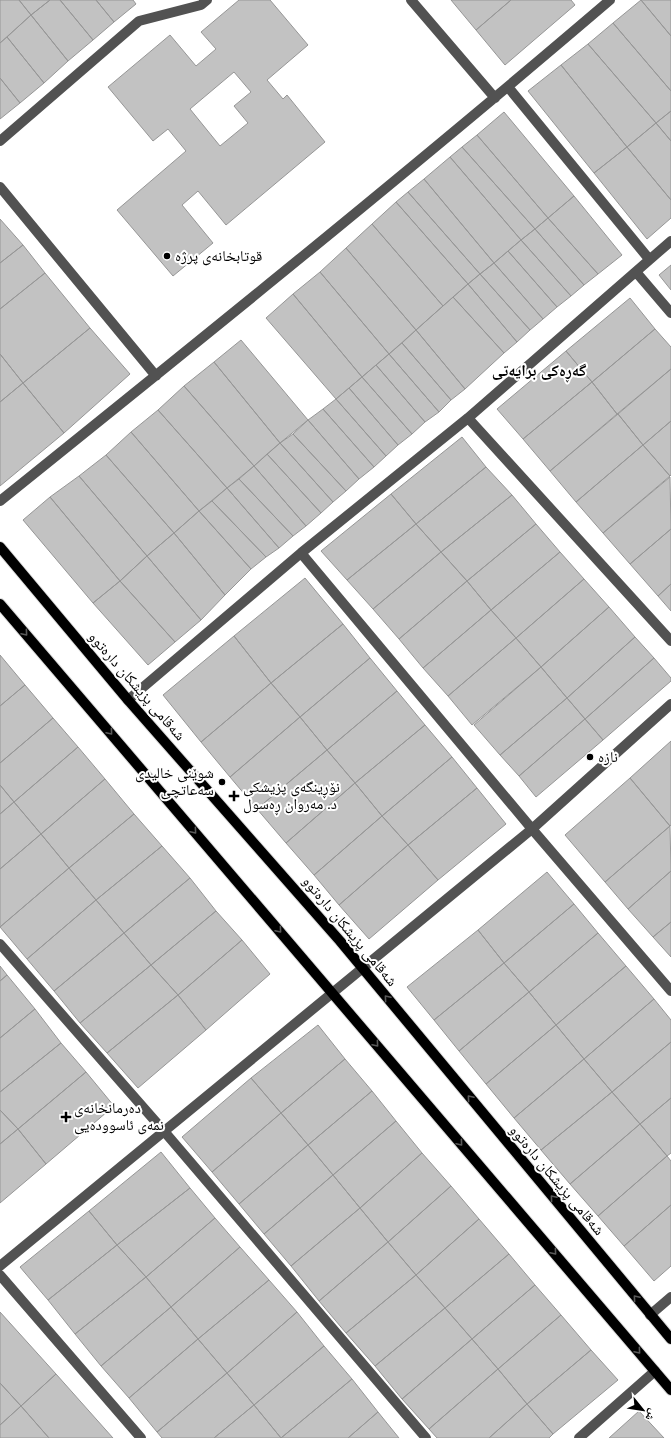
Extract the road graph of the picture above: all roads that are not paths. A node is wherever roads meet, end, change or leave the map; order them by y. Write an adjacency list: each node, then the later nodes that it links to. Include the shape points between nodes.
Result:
1 (207, 0): 6 (street, via 201,5 139,22)
2 (411, 0): 5 (street)
3 (610, 0): 4 (street)
4 (508, 87): 5 (street); 9 (street)
5 (495, 98): 12 (street)
6 (0, 141)
7 (0, 187): 12 (street)
8 (671, 240): 9 (street)
9 (649, 259): 10 (street)
10 (636, 272): 11 (street); 13 (street)
11 (671, 313)
12 (156, 376): 14 (street)
13 (468, 418): 16 (street); 18 (street)
14 (0, 501)
15 (0, 547): 19 (main road, شەقامی پزیشکان دارەتوو)
16 (300, 553): 19 (street); 21 (street)
17 (0, 604): 25 (main road, one-way to 25)
18 (671, 641)
19 (128, 700): 23 (main road, شەقامی پزیشکان دارەتوو)
20 (671, 704): 21 (street)
21 (532, 829): 23 (street); 24 (street)
22 (0, 944): 26 (street)
23 (363, 968): 25 (street); 30 (main road, شەقامی پزیشکان دارەتوو, one-way to 23)
24 (671, 991)
25 (332, 993): 26 (street); 32 (main road, one-way to 32)
26 (164, 1130): 27 (street); 35 (street)
27 (0, 1266)
28 (0, 1275): 34 (street)
29 (671, 1297): 30 (street)
30 (650, 1315): 31 (main road, شەقامی پزیشکان دارەتوو)
31 (671, 1338)
32 (654, 1371): 33 (main road); 36 (street)
33 (671, 1390)
34 (141, 1438)
35 (426, 1438)
36 (579, 1438)

